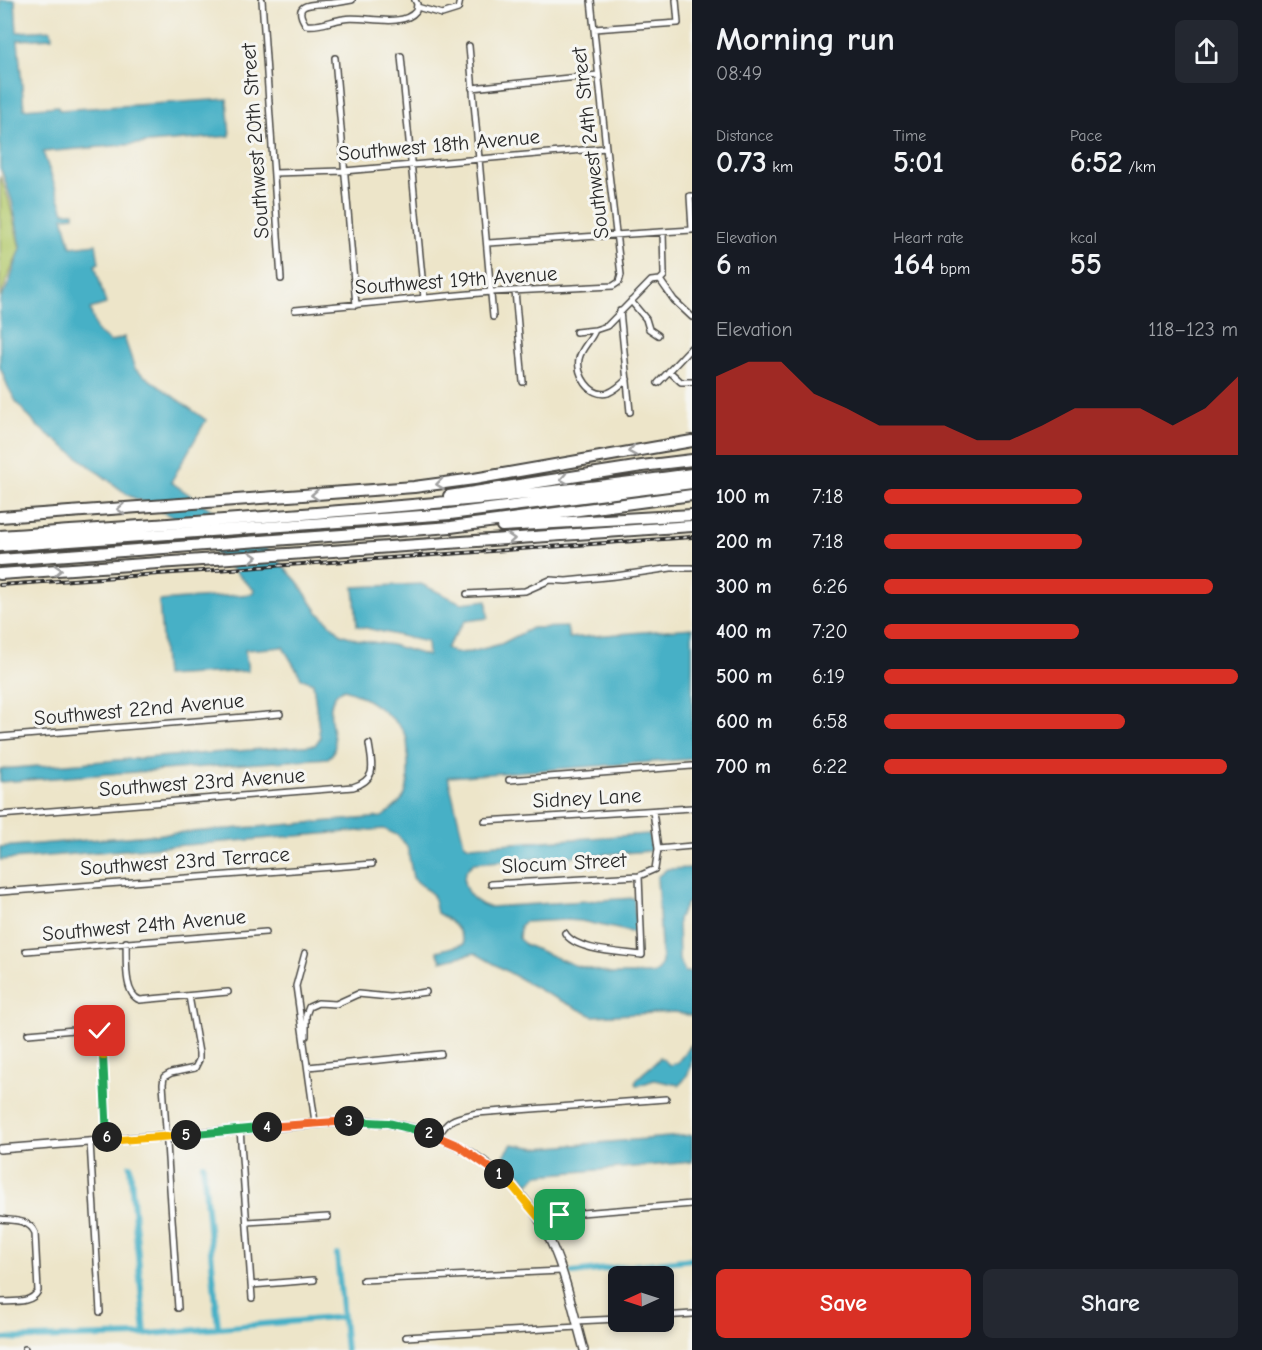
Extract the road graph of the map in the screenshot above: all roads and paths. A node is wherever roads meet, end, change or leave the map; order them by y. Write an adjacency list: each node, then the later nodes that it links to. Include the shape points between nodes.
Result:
1 (262, 0): 18 (street, Southwest 20th Street)
2 (352, 0): 7 (street, via 309,3 304,5 301,18 306,25 314,26 345,19 406,18)
3 (415, 0): 7 (street)
4 (459, 0): 7 (street, via 458,9 442,14)
5 (591, 0): 8 (street, Southwest 24th Street)
6 (676, 0): 8 (street, via 678,23)
7 (417, 7)
8 (594, 29): 12 (street, Southwest 24th Street)
9 (469, 46): 13 (street)
10 (401, 56): 16 (street)
11 (335, 58): 17 (street)
12 (598, 75): 13 (street); 14 (street, Southwest 24th Street)
13 (472, 88): 15 (street)
14 (606, 148): 15 (street, Southwest 18th Avenue); 22 (street, Southwest 24th Street)
15 (479, 158): 16 (street, Southwest 18th Avenue); 23 (street)
16 (411, 164): 17 (street, Southwest 18th Avenue); 29 (street)
17 (344, 171): 18 (street, Southwest 18th Avenue); 31 (street)
18 (274, 173): 24 (street, Southwest 20th Street)
19 (691, 196): 20 (street)
20 (692, 230): 21 (street)
21 (663, 232): 22 (street); 25 (street, via 664,276)
22 (618, 236): 23 (street); 26 (street, Southwest 24th Street)
23 (488, 243): 28 (street)
24 (281, 279)
25 (660, 280): 30 (street, via 651,281); 35 (street)
26 (619, 282): 27 (street, Southwest 19th Avenue, via 613,286)
27 (515, 291): 28 (street, Southwest 19th Avenue); 42 (street)
28 (492, 292): 29 (street, Southwest 19th Avenue); 34 (street)
29 (424, 298): 31 (street, Southwest 19th Avenue)
30 (631, 301): 33 (street); 38 (street, via 649,329)
31 (356, 304): 32 (street, Southwest 19th Avenue)
32 (295, 310)
33 (620, 311): 36 (street, via 607,326); 41 (street)
34 (493, 317)
35 (692, 317)
36 (595, 330): 37 (street); 41 (street, via 580,352 578,368 582,381 598,393 607,393)
37 (576, 332)
38 (658, 335)
39 (692, 346): 40 (street)
40 (669, 371): 43 (street); 44 (street, via 681,382)
41 (627, 379): 45 (street)
42 (523, 382)
43 (658, 382)
44 (692, 382)
45 (630, 412)
46 (692, 441): 57 (highway, one-way to 57, via 464,481 374,491)
47 (692, 454): 49 (highway)
48 (692, 460): 49 (highway)
49 (642, 466): 55 (highway, one-way to 55)
50 (692, 474): 55 (highway)
51 (692, 483): 55 (highway)
52 (692, 491): 55 (highway)
53 (692, 495): 59 (highway)
54 (692, 510): 58 (highway)
55 (450, 512): 59 (highway); 61 (highway, via 434,498 402,507); 62 (highway); 63 (highway); 64 (highway)
56 (692, 515): 58 (highway)
57 (0, 517)
58 (620, 520): 59 (highway)
59 (466, 525)
60 (692, 526): 66 (highway, one-way to 60)
61 (0, 536)
62 (0, 546)
63 (0, 553)
64 (0, 560)
65 (692, 568): 67 (street, via 550,580 525,591)
66 (0, 574)
67 (467, 594)
68 (280, 714): 69 (street, Southwest 22nd Avenue)
69 (0, 737)
70 (369, 744): 75 (street, Southwest 23rd Avenue, via 370,776 365,783 352,787)
71 (692, 766): 72 (street)
72 (509, 780)
73 (692, 808): 74 (street, Sidney Lane)
74 (653, 811): 76 (street, Sidney Lane); 78 (street)
75 (0, 814)
76 (485, 821)
77 (692, 846): 78 (street)
78 (658, 849): 80 (street, via 655,869)
79 (372, 864): 82 (street, Southwest 23rd Terrace)
80 (639, 876): 81 (street, Slocum Street); 84 (street, via 642,955 586,947)
81 (491, 884)
82 (0, 892)
83 (266, 932): 85 (street, Southwest 24th Avenue)
84 (565, 933)
85 (126, 942): 86 (street, Southwest 24th Avenue); 90 (street, via 129,990 134,998)
86 (26, 951)
87 (305, 953): 92 (street, via 296,986)
88 (228, 992): 90 (street)
89 (426, 992): 92 (street, via 390,997 358,994 336,1004 309,1007)
90 (189, 996): 99 (street, via 199,1060 195,1068 164,1077)
91 (28, 1034): 100 (street, via 97,1028 100,1031)
92 (305, 1047): 94 (street)
93 (441, 1054): 94 (street)
94 (308, 1067): 96 (street)
95 (666, 1098): 98 (street, via 477,1113 445,1123)
96 (315, 1122): 97 (street); 98 (street, via 368,1120)
97 (240, 1129): 99 (street); 107 (street)
98 (438, 1136): 105 (street, via 498,1173)
99 (165, 1137): 100 (street); 114 (street)
100 (107, 1141): 101 (street)
101 (90, 1142): 102 (street); 115 (street)
102 (0, 1149)
103 (692, 1204): 105 (street)
104 (328, 1217): 107 (street)
105 (539, 1218): 108 (street)
106 (0, 1219): 113 (street, via 25,1222 32,1227 38,1291 28,1300)
107 (247, 1222): 111 (street)
108 (561, 1271): 110 (street); 119 (street)
109 (314, 1280): 111 (street)
110 (363, 1280)
111 (251, 1285): 112 (street)
112 (252, 1298)
113 (0, 1302)
114 (178, 1308)
115 (100, 1312)
116 (692, 1314): 117 (street)
117 (674, 1315)
118 (608, 1320): 119 (street)
119 (577, 1324): 120 (street); 121 (street)
120 (406, 1337)
121 (584, 1350)

